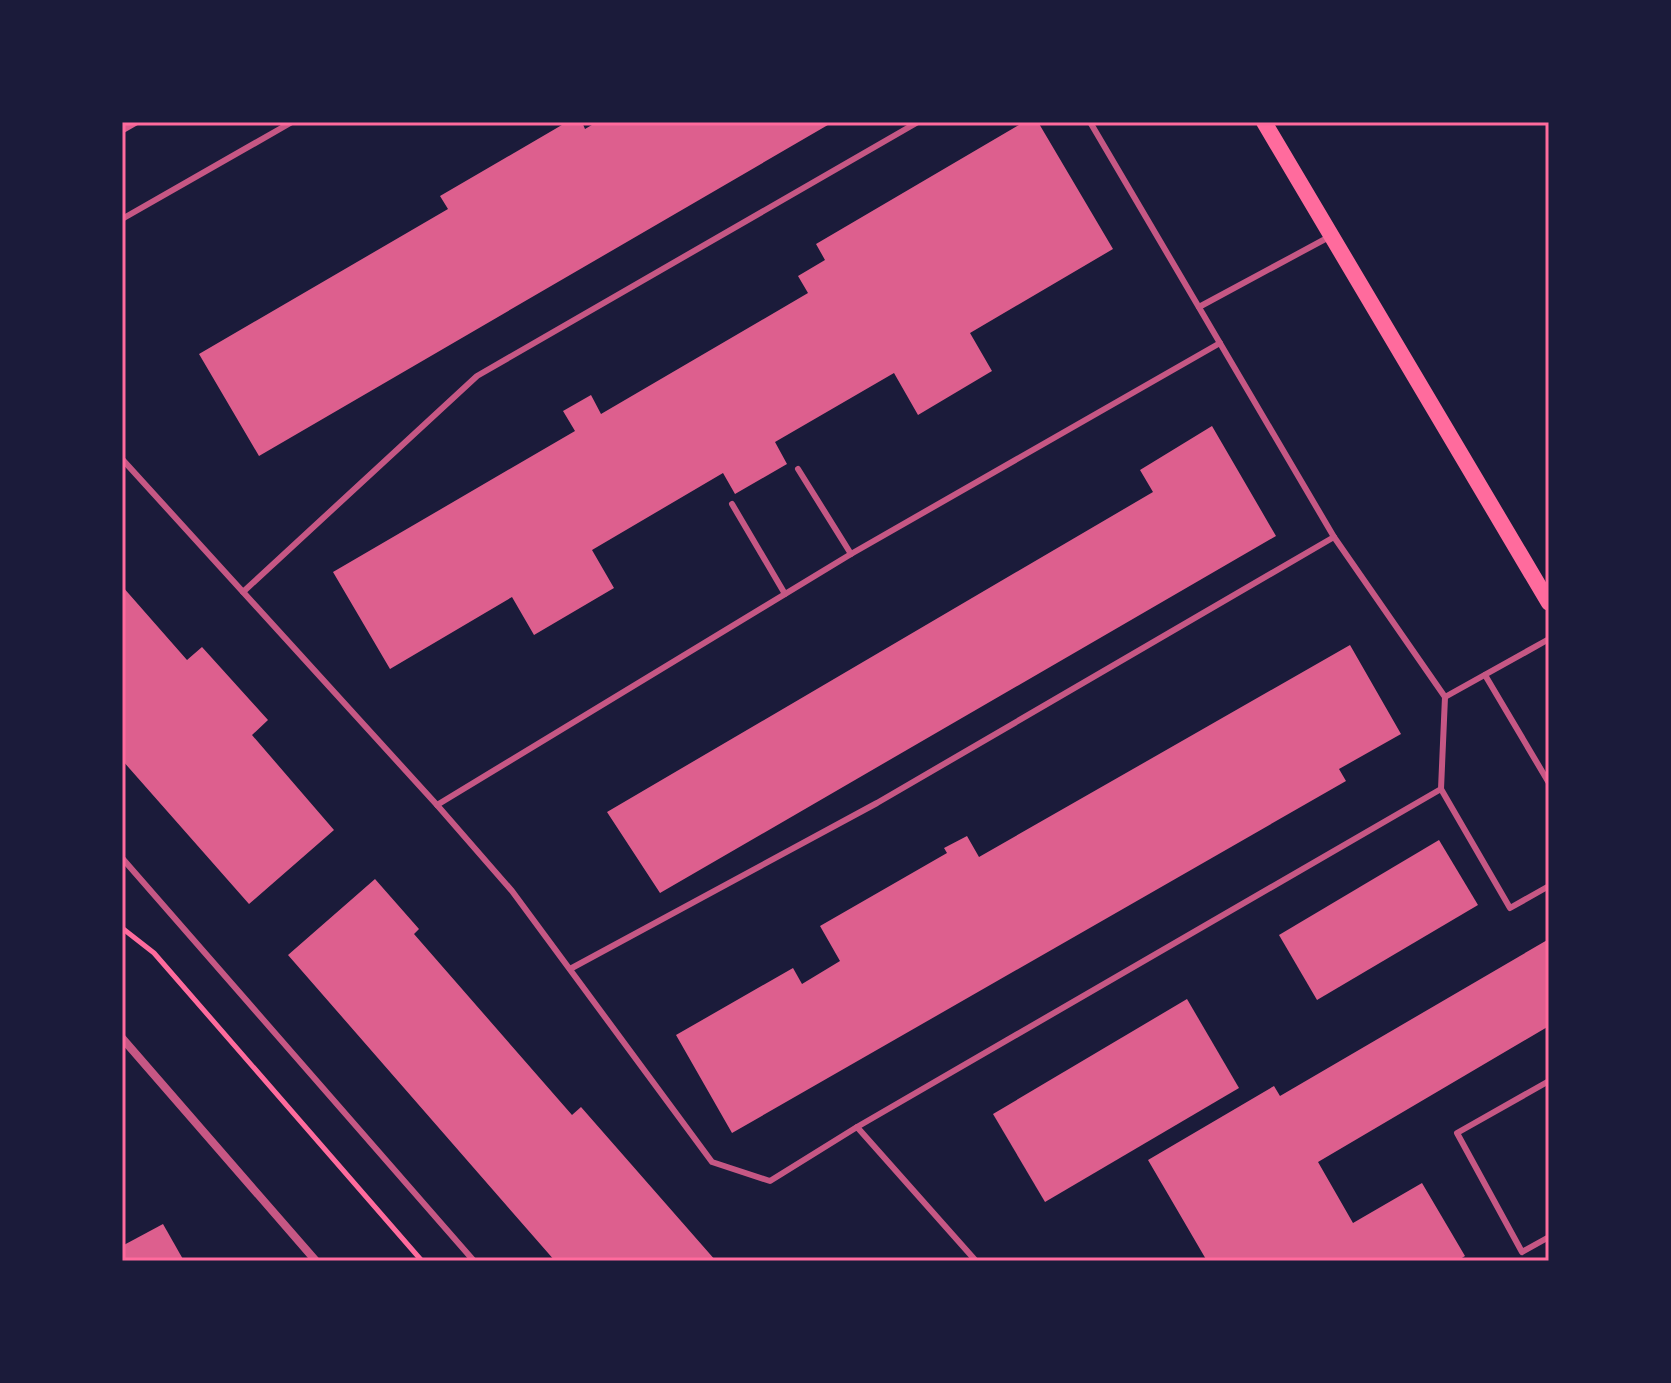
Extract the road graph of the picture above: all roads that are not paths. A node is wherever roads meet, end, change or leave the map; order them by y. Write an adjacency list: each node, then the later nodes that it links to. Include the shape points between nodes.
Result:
1 (292, 122): 5 (lane)
2 (918, 122): 14 (lane, via 477,376)
3 (1090, 122): 7 (lane)
4 (1264, 122): 6 (main road)
5 (122, 219)
6 (1331, 236): 7 (lane); 16 (main road)
7 (1199, 307): 8 (lane)
8 (1220, 343): 12 (lane); 13 (lane)
9 (122, 459): 14 (lane)
10 (798, 469): 13 (lane)
11 (732, 504): 15 (lane)
12 (1334, 537): 19 (lane); 25 (lane, via 877,803)
13 (851, 554): 15 (lane)
14 (243, 592): 22 (lane)
15 (785, 594): 22 (lane)
16 (1549, 603)
17 (1549, 639): 18 (lane)
18 (1485, 675): 19 (lane); 20 (lane)
19 (1445, 697): 21 (lane)
20 (1549, 783)
21 (1441, 789): 24 (lane, via 1510,908); 28 (lane)
22 (437, 805): 25 (lane, via 512,891)
23 (122, 858): 31 (lane)
24 (1549, 886)
25 (570, 969): 28 (lane, via 712,1162 770,1181)
26 (122, 1038): 30 (street)
27 (1549, 1081): 29 (lane, via 1457,1133 1522,1252)
28 (857, 1127): 32 (lane)
29 (1549, 1237)
30 (316, 1261)
31 (474, 1261)
32 (976, 1261)

